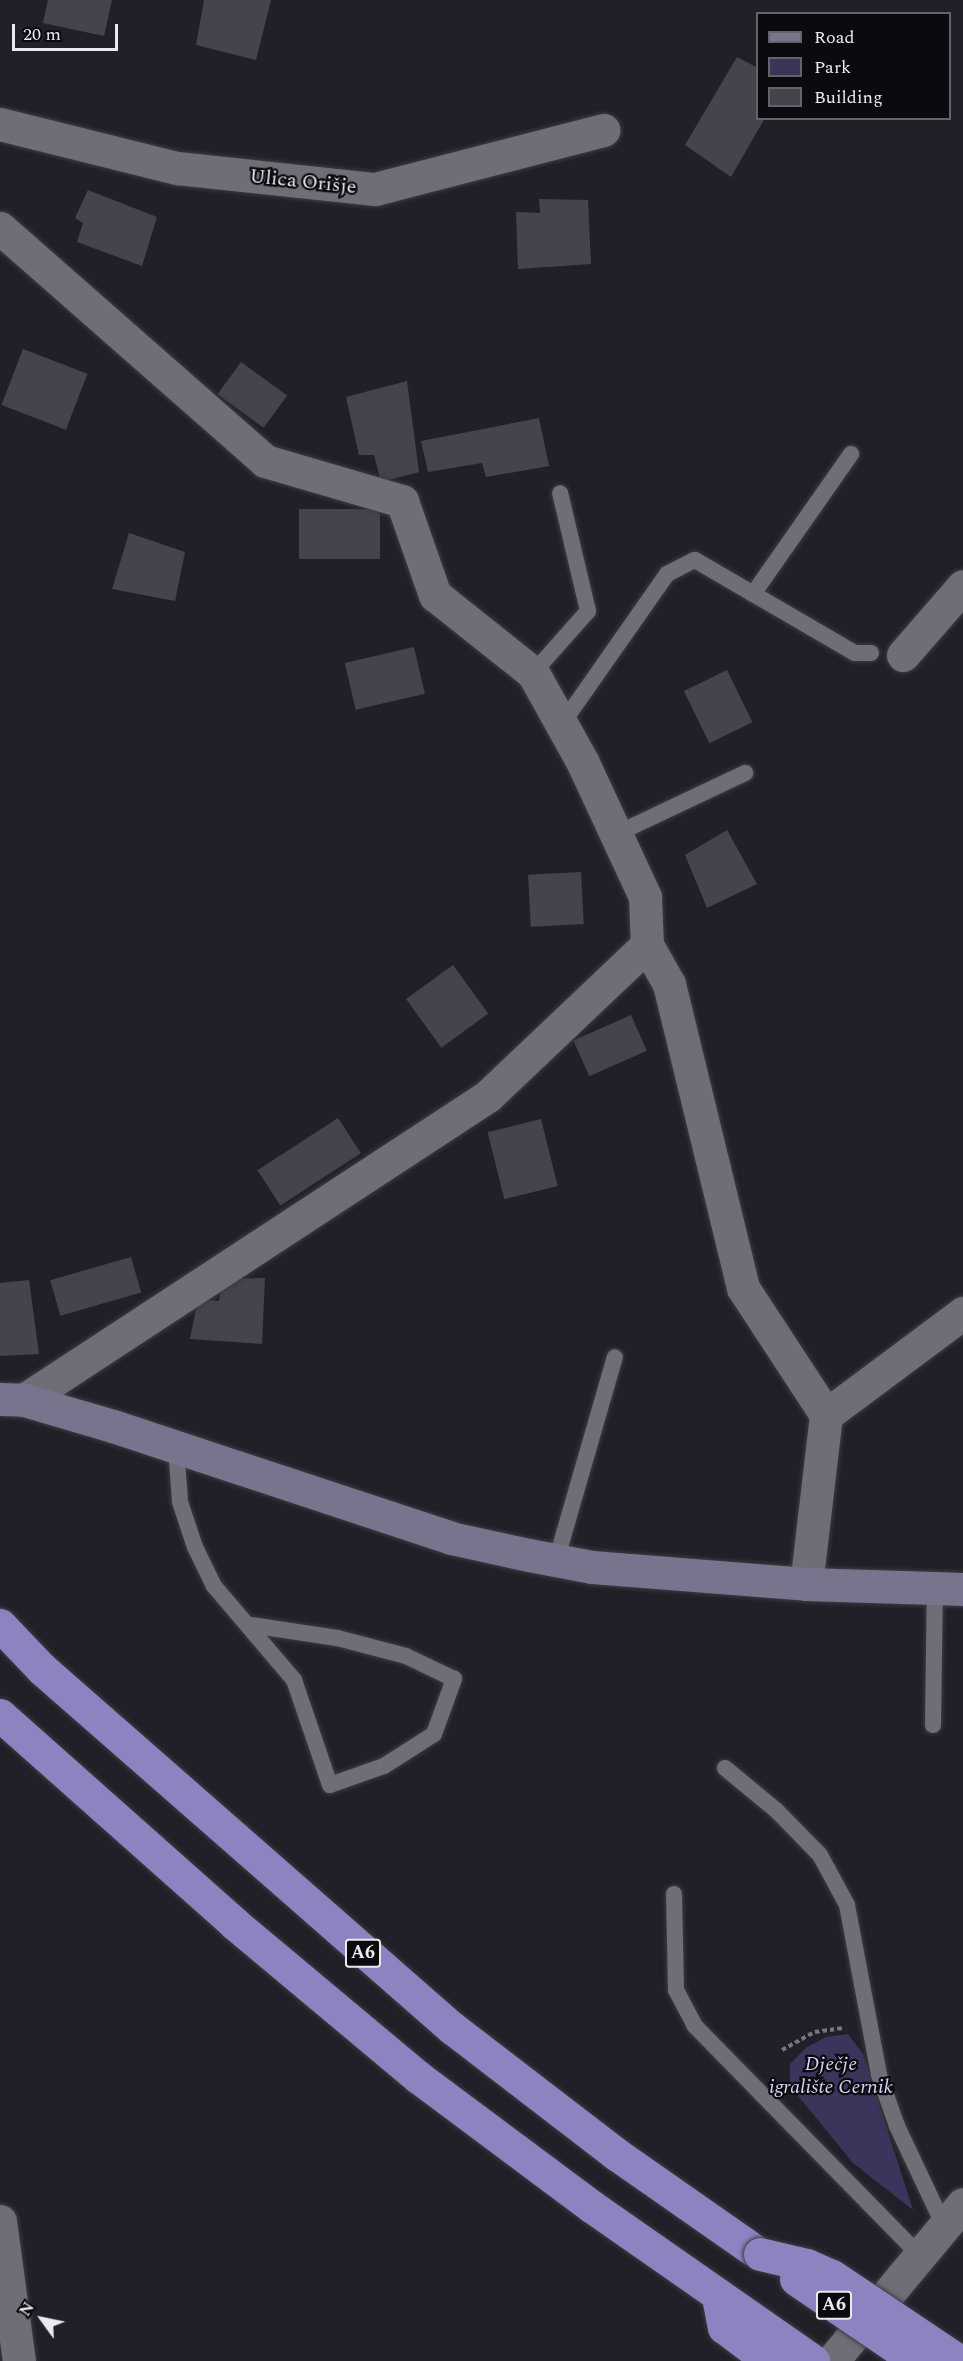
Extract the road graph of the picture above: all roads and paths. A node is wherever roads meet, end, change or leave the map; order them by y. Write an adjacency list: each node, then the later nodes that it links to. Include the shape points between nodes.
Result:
1 (0, 124): 2 (street, Ulica Orišje, via 177,168 375,189)
2 (603, 130)
3 (0, 228): 9 (street, via 265,461 402,501 435,595)
4 (850, 454): 7 (lane)
5 (560, 493): 9 (lane, via 588,611)
6 (963, 586): 8 (street)
7 (753, 594): 8 (lane, via 855,653); 10 (lane, via 695,560 667,574)
8 (887, 654)
9 (533, 673): 10 (street)
10 (562, 724): 12 (street)
11 (745, 773): 12 (lane)
12 (616, 834): 13 (street, via 645,897)
13 (647, 945): 16 (street, via 488,1096); 17 (street, via 669,984 743,1288)
14 (963, 1314): 17 (street)
15 (615, 1357): 19 (lane)
16 (12, 1399): 18 (street)
17 (826, 1415): 20 (street)
18 (176, 1447): 19 (street, via 451,1538); 23 (lane, via 180,1502 195,1546 214,1586)
19 (556, 1560): 20 (street)
20 (806, 1584): 21 (street)
21 (949, 1588): 25 (lane)
22 (0, 1624): 32 (highway, A6, via 60,1685 452,2028 616,2154)
23 (250, 1625): 23 (lane, via 294,1680 330,1785 384,1766 434,1734 454,1679 406,1656 338,1638)
24 (0, 1715): 34 (highway, via 235,1924 418,2077)
25 (933, 1725)
26 (725, 1768): 28 (lane, via 777,1811 820,1855 842,1895)
27 (674, 1894): 33 (lane, via 676,1990 695,2026)
28 (870, 2034): 29 (path, via 837,2027 815,2032); 30 (lane, via 897,2126)
29 (782, 2050)
30 (953, 2215): 33 (street)
31 (0, 2221): 35 (street)
32 (756, 2252): 39 (highway, A6, bridge); 40 (highway, bridge, via 832,2276)
33 (920, 2256): 38 (street)
34 (725, 2302): 36 (highway, via 720,2319 736,2339); 37 (highway)
35 (19, 2361)
36 (769, 2361)
37 (813, 2361)
38 (832, 2361)
39 (916, 2361)
40 (959, 2361)

